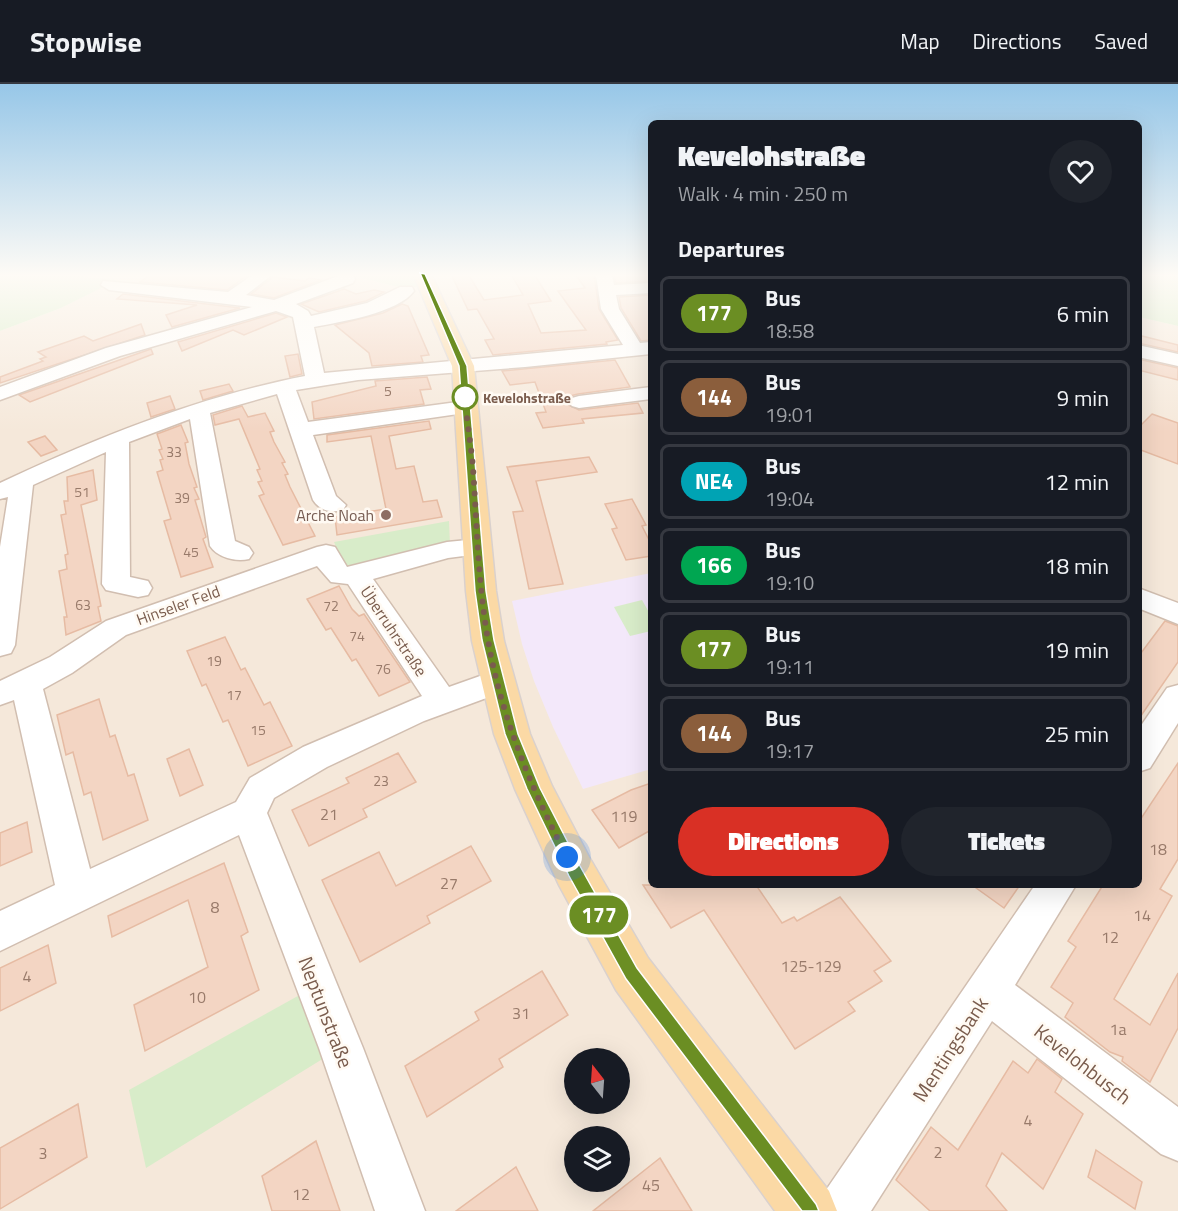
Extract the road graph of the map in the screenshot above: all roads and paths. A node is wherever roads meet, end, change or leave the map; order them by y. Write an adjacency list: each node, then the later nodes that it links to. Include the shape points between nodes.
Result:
1 (201, 327): 12 (street, via 122,349)
2 (305, 327): 9 (street)
3 (447, 327): 8 (main road)
4 (624, 327): 5 (street)
5 (645, 352): 8 (street)
6 (1142, 352): 7 (street)
7 (1178, 360)
8 (463, 366): 9 (street); 14 (main road)
9 (316, 380): 10 (street)
10 (285, 387): 15 (street); 16 (street)
11 (648, 393): 13 (street)
12 (0, 394)
13 (579, 402)
14 (465, 406): 16 (street); 20 (main road)
15 (199, 410): 17 (street); 21 (street, via 223,546)
16 (301, 430): 19 (street, via 325,500)
17 (118, 439): 18 (street); 23 (street, Hinseler Feld, via 116,584)
18 (11, 487): 26 (street)
19 (334, 505)
20 (478, 547): 22 (street, Überruhrstraße, via 447,550); 27 (main road, via 482,600)
21 (240, 553)
22 (356, 575): 28 (street, Hinseler Feld, via 342,576 331,567 326,553 116,628 61,665); 30 (street, Überruhrstraße)
23 (138, 588)
24 (1142, 599): 25 (street)
25 (1178, 614)
26 (0, 645)
27 (497, 682): 30 (street); 39 (main road, via 534,789 574,871 632,974)
28 (13, 689): 34 (street)
29 (1178, 697): 31 (street)
30 (442, 701): 32 (street, via 315,757 262,788)
31 (1142, 752)
32 (249, 813): 34 (street); 38 (street, Neptunstraße)
33 (1055, 888): 36 (street, Mentingsbank)
34 (76, 894): 35 (street)
35 (0, 931)
36 (988, 991): 37 (street, Kevelohbusch); 40 (street, Mentingsbank)
37 (1178, 1137)
38 (400, 1211)
39 (809, 1211)
40 (842, 1211)

